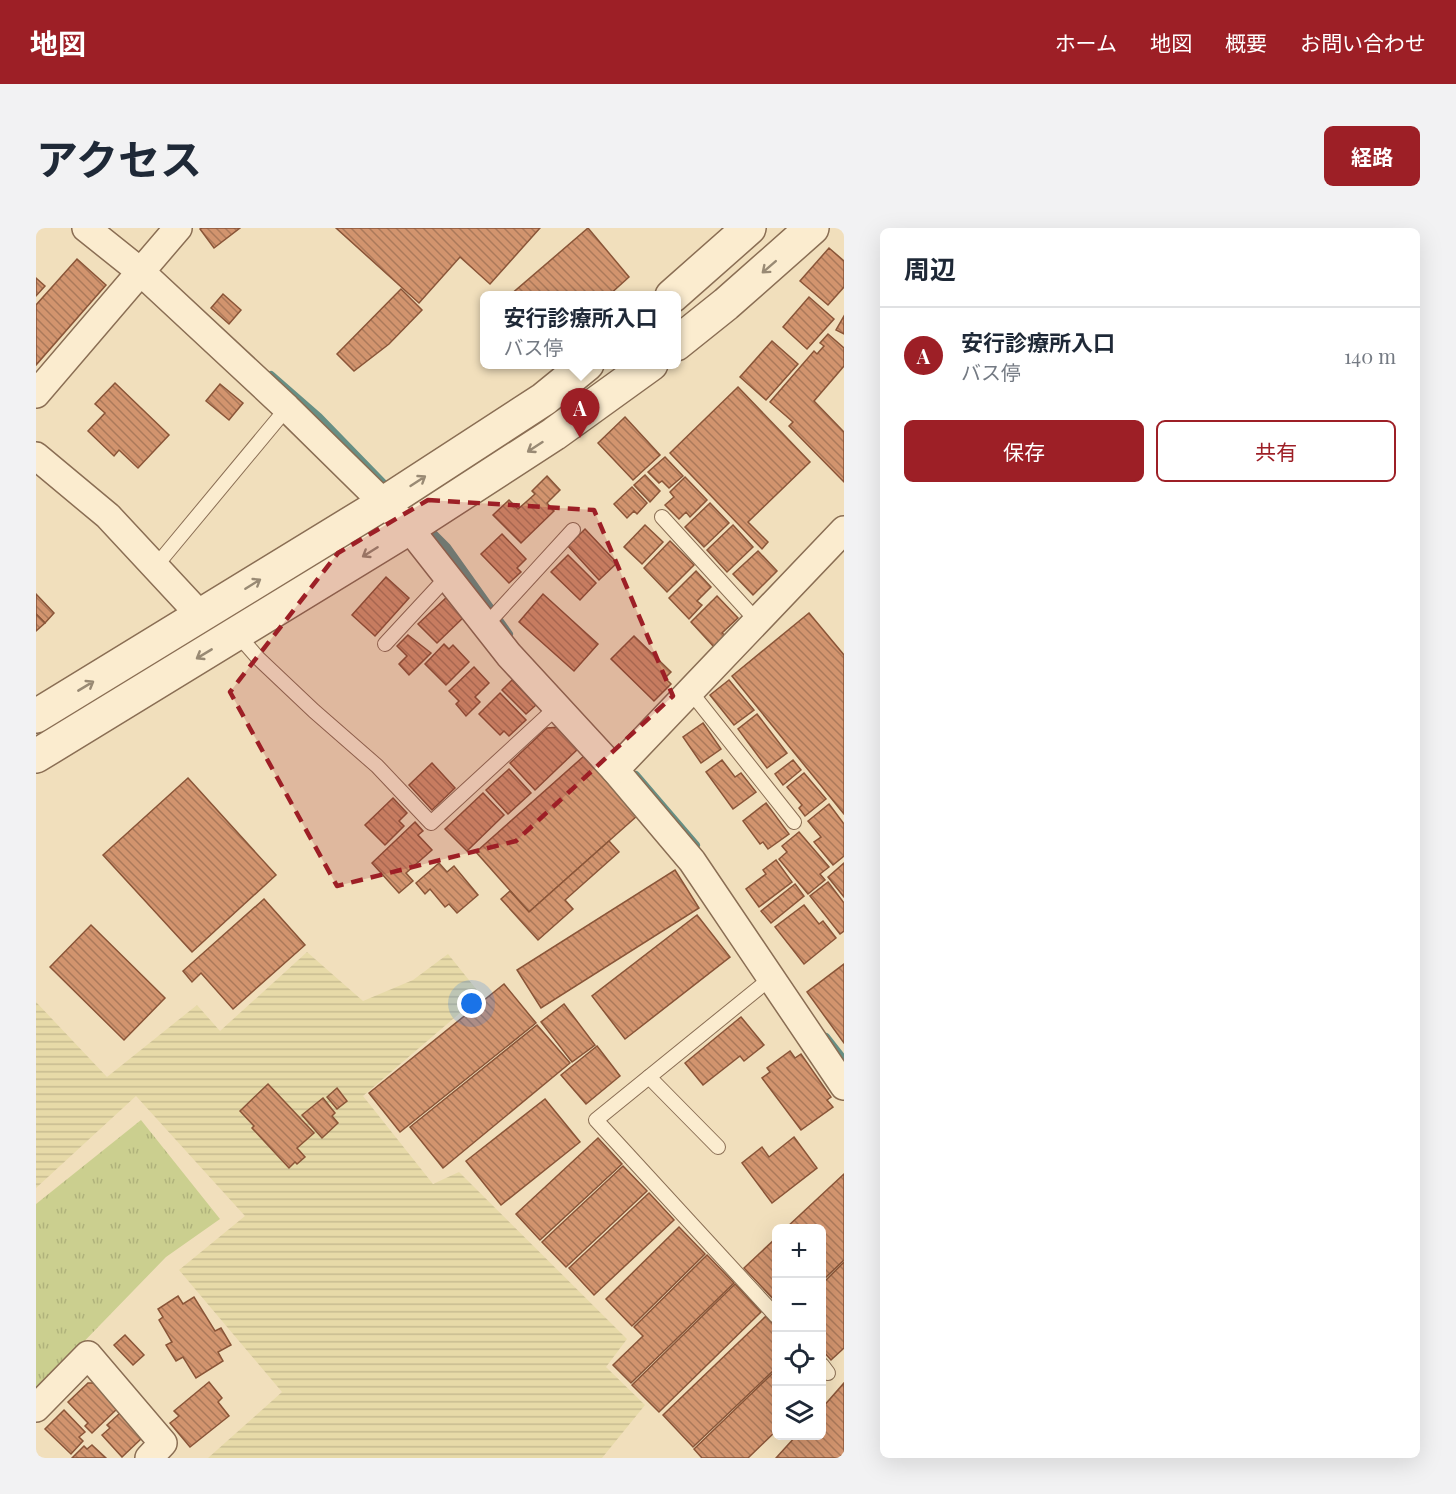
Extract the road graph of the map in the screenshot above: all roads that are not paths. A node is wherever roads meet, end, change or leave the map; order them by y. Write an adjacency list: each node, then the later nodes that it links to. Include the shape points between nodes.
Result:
1 (86, 228): 5 (street)
2 (177, 228): 5 (street)
3 (748, 228): 6 (street)
4 (812, 228): 7 (street, one-way to 7)
5 (141, 272): 10 (street); 11 (street)
6 (678, 291)
7 (681, 340)
8 (581, 369): 13 (street, one-way to 8, via 544,399)
9 (644, 369): 15 (street, one-way to 15, via 554,434)
10 (36, 394)
11 (287, 408): 13 (street); 18 (lane)
12 (36, 456): 18 (street, via 108,516)
13 (384, 503): 15 (street); 20 (street, one-way to 13)
14 (662, 517): 21 (lane)
15 (409, 528): 19 (street); 23 (street, one-way to 23)
16 (573, 530): 22 (lane)
17 (844, 530): 21 (street)
18 (155, 567): 20 (street)
19 (447, 576): 22 (street); 24 (lane)
20 (201, 616): 27 (street, one-way to 20)
21 (757, 621): 25 (street)
22 (486, 625): 26 (street)
23 (237, 634): 26 (lane, via 298,696 377,766 431,823); 28 (street, one-way to 28)
24 (385, 644)
25 (690, 691): 29 (street); 30 (lane)
26 (557, 706): 29 (street)
27 (36, 716)
28 (36, 756)
29 (615, 770): 31 (street, via 692,861)
30 (794, 822)
31 (771, 978): 32 (lane); 33 (street)
32 (649, 1077): 34 (lane); 35 (lane, via 596,1120)
33 (844, 1086)
34 (718, 1147)
35 (772, 1311)
36 (36, 1408): 37 (street, via 88,1355 163,1443)
37 (149, 1458)

